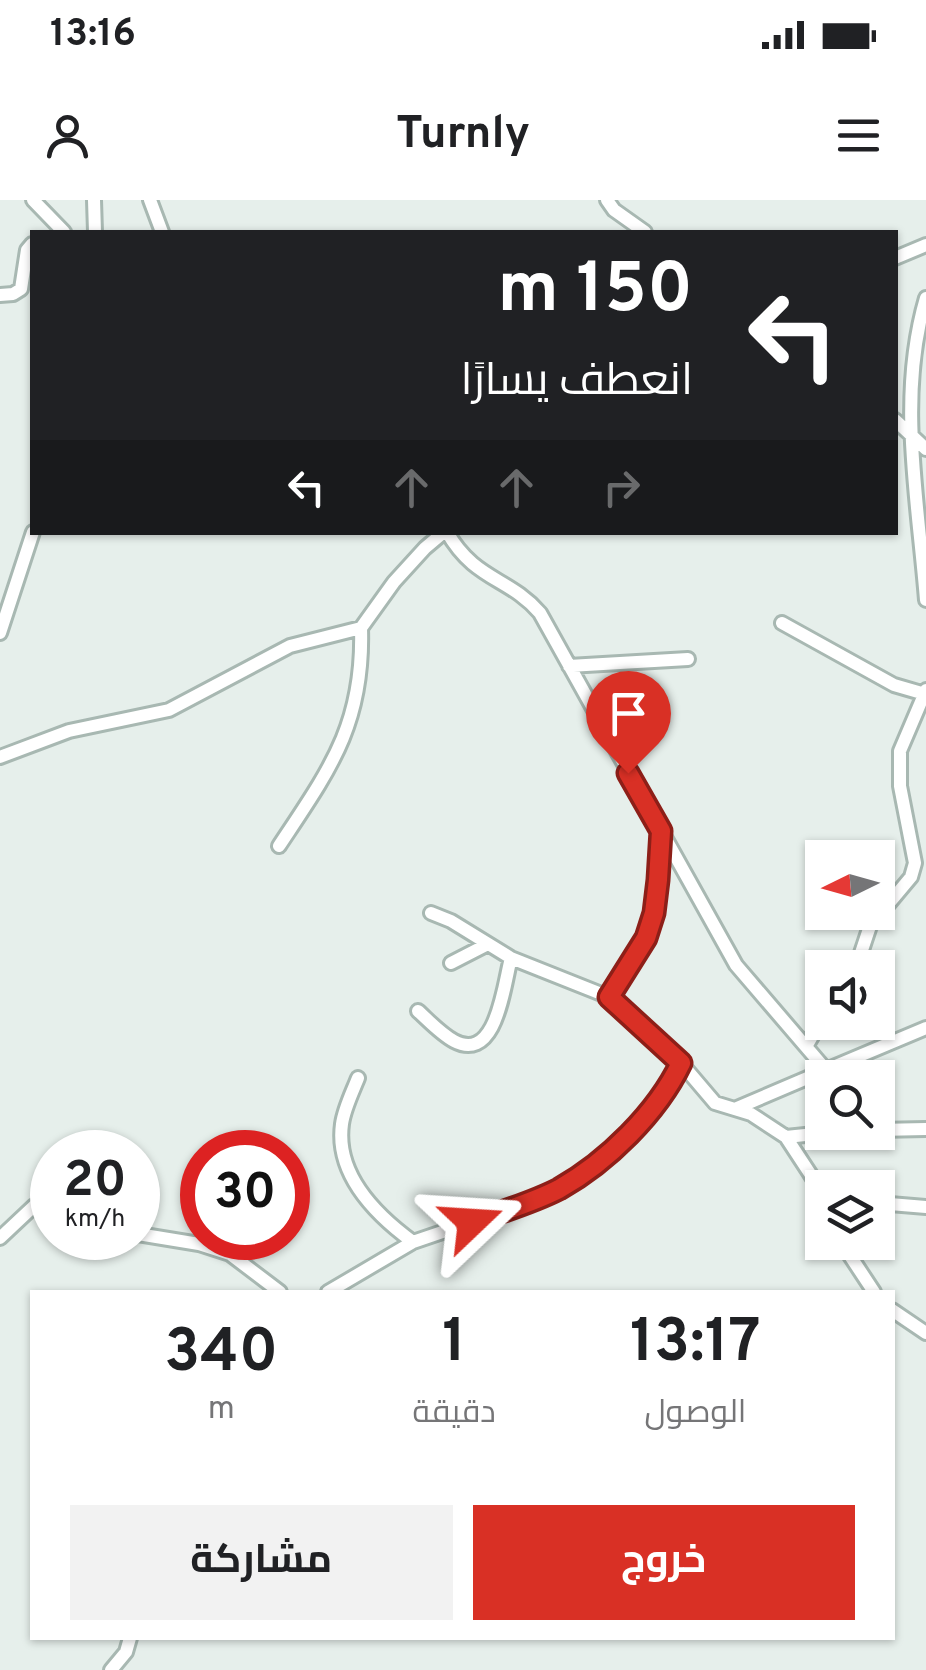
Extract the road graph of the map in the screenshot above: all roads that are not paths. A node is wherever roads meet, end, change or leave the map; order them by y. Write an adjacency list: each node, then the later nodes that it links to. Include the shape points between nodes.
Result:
1 (33, 200): 5 (street)
2 (94, 200): 6 (street)
3 (150, 200): 7 (street)
4 (607, 200): 8 (street)
5 (59, 230)
6 (95, 230)
7 (161, 230)
8 (641, 230)
9 (926, 244): 11 (street)
10 (30, 248): 12 (street, via 21,288)
11 (898, 257)
12 (0, 294)
13 (926, 298): 15 (street, via 911,365)
14 (898, 423): 15 (street)
15 (912, 436): 16 (street); 20 (street)
16 (926, 449)
17 (32, 535): 23 (street)
18 (442, 535): 22 (street, via 394,582)
19 (448, 535): 25 (street, via 466,561 528,599)
20 (926, 600)
21 (782, 622): 26 (street, via 894,684)
22 (361, 628): 27 (street, via 290,646 169,710 69,731); 29 (street, via 356,709)
23 (0, 633)
24 (688, 659): 25 (street)
25 (569, 666): 28 (street)
26 (926, 692): 32 (street, via 900,751 911,877 870,926)
27 (0, 757)
28 (661, 831): 35 (street, via 654,913); 39 (street, via 736,965)
29 (279, 846)
30 (431, 913): 31 (street)
31 (488, 944): 33 (street); 34 (street)
32 (862, 950)
33 (511, 958): 35 (street); 36 (street, via 484,1040 472,1046 456,1042)
34 (451, 963)
35 (609, 997): 42 (street)
36 (418, 1011)
37 (926, 1028): 41 (street)
38 (810, 1040): 39 (street)
39 (807, 1045): 40 (street)
40 (818, 1060)
41 (850, 1060)
42 (681, 1063): 45 (street, via 715,1103); 56 (street, via 642,1119 585,1173 555,1191)
43 (358, 1078): 56 (street, via 342,1124 348,1168 368,1202)
44 (805, 1079): 45 (street)
45 (737, 1108): 49 (street)
46 (926, 1129): 47 (street)
47 (895, 1130)
48 (805, 1136): 49 (street)
49 (786, 1138): 50 (street)
50 (807, 1170)
51 (895, 1204): 52 (street)
52 (926, 1207)
53 (30, 1210): 54 (street)
54 (0, 1238)
55 (160, 1238): 58 (street, via 230,1254)
56 (413, 1242): 59 (street)
57 (854, 1260): 60 (street)
58 (277, 1290)
59 (331, 1290)
60 (873, 1290)
61 (895, 1312): 62 (street)
62 (926, 1333)
63 (129, 1640): 64 (street)
64 (111, 1670)

